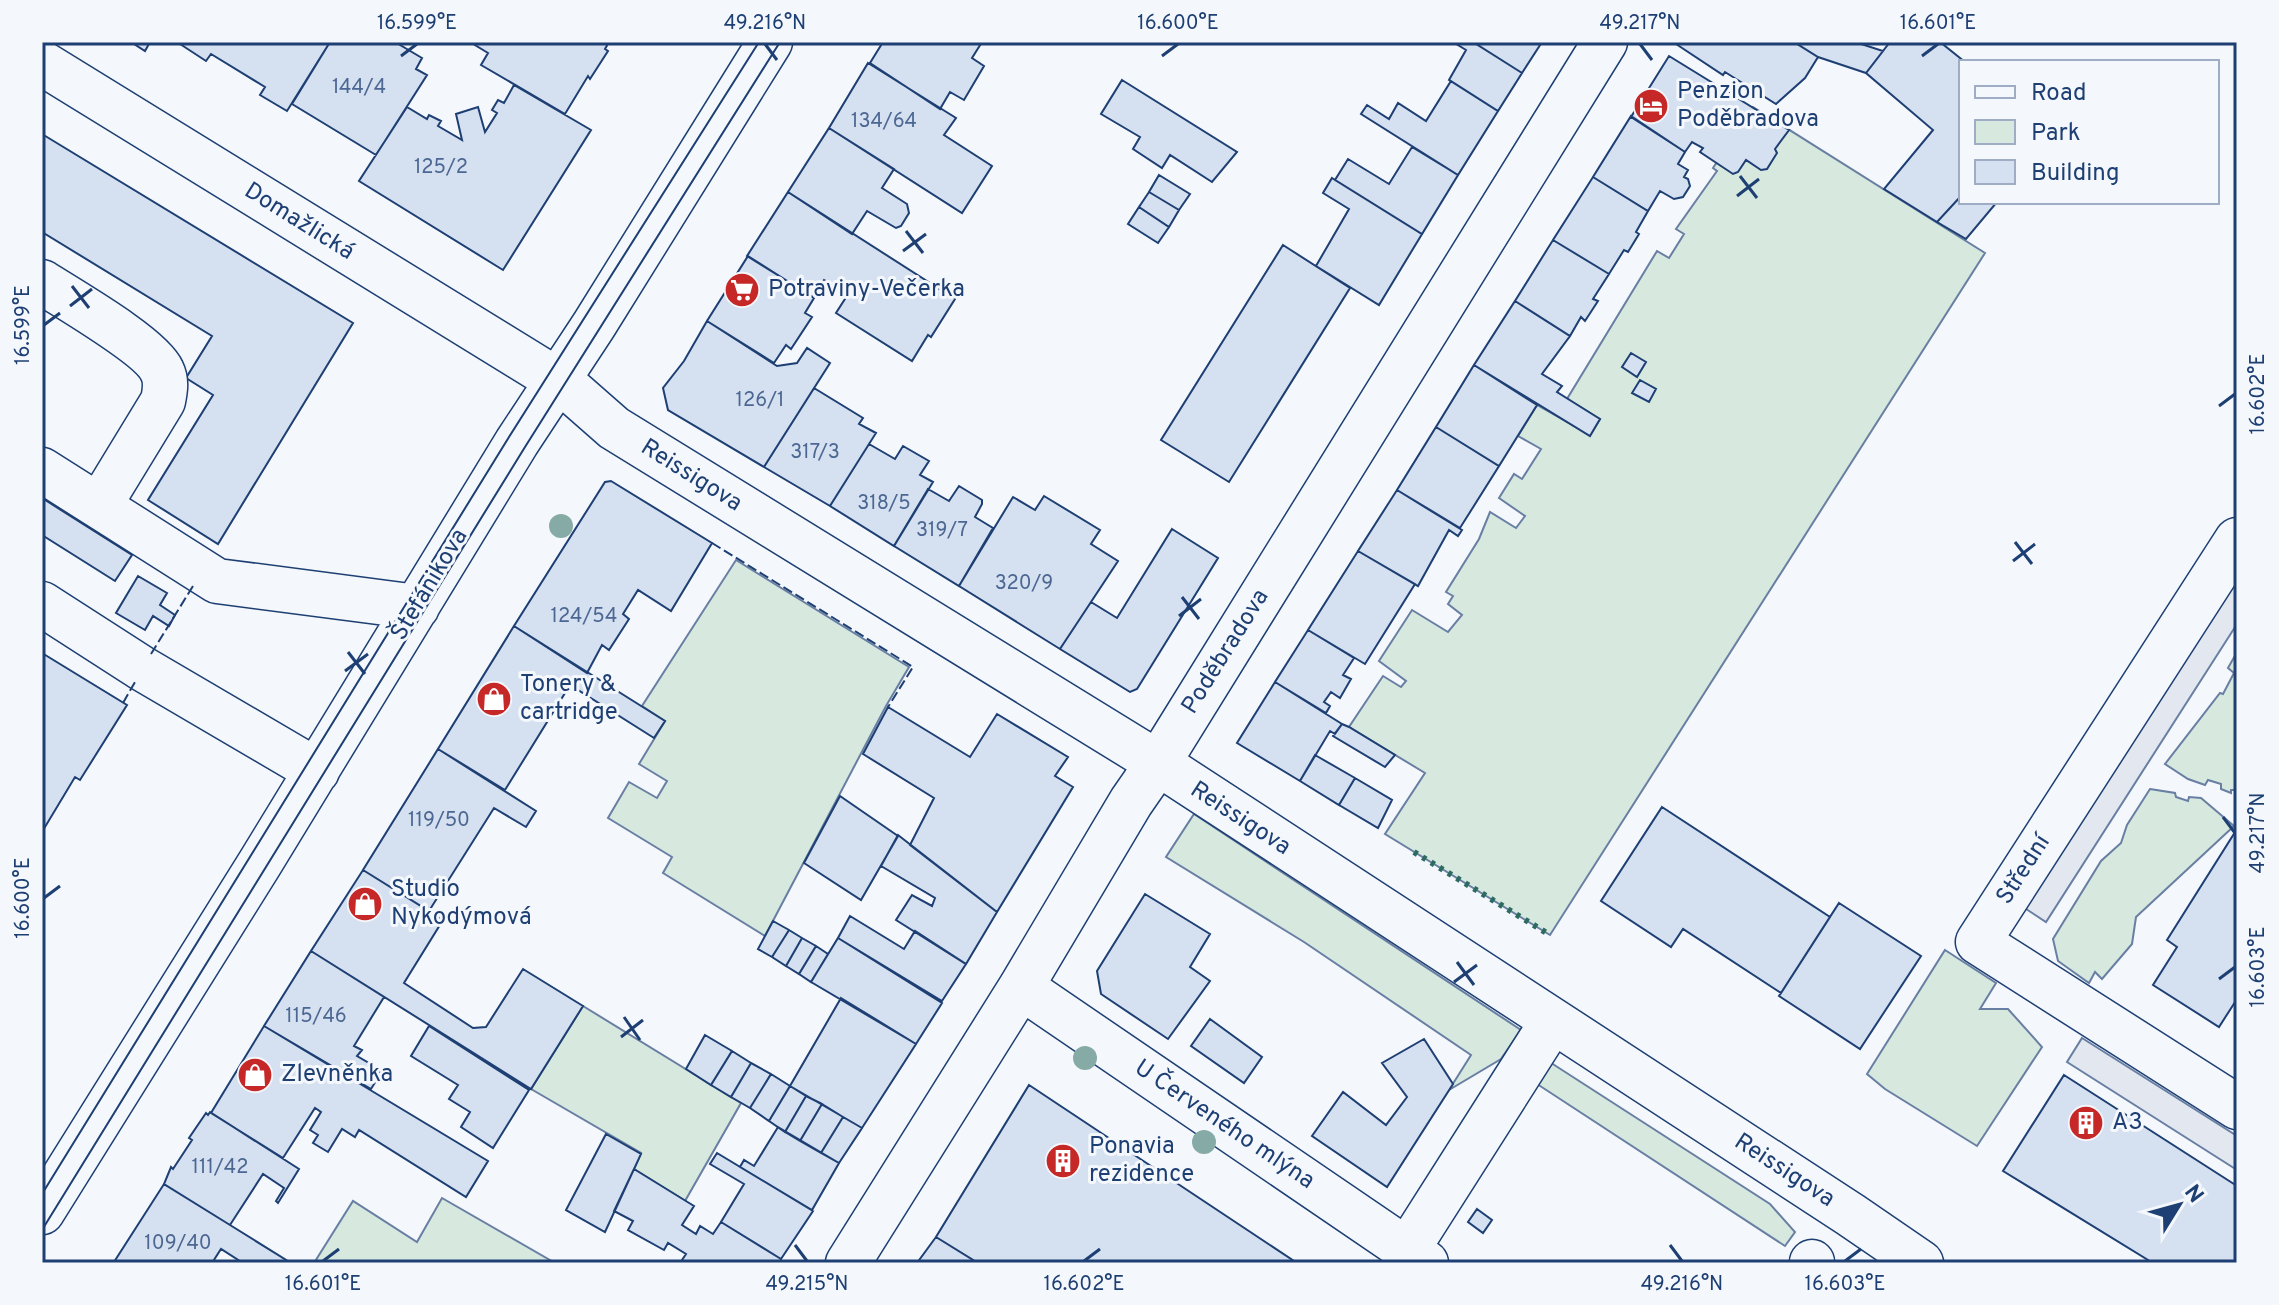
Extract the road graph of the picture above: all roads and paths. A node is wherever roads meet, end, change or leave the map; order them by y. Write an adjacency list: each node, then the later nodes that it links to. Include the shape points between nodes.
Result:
1 (770, 42): 5 (street, Štefánikova)
2 (1605, 42): 11 (street, Poděbradova)
3 (42, 63): 5 (street, Domažlická)
4 (42, 282): 7 (street, via 148,353 166,385 163,401)
5 (557, 381): 10 (street, Štefánikova); 11 (street, Reissigova, via 614,428)
6 (42, 470): 7 (street)
7 (99, 506): 10 (street, via 217,581)
8 (2237, 540): 15 (street, Střední, via 1978,942)
9 (42, 604): 12 (street)
10 (417, 607): 12 (street, Štefánikova)
11 (1158, 763): 13 (street, Poděbradova); 14 (street, Reissigova)
12 (317, 771): 16 (street, Štefánikova)
13 (1021, 987): 17 (street, U Červeného mlýna); 18 (street, Poděbradova)
14 (1552, 1022): 17 (street); 19 (street, Reissigova)
15 (2237, 1107)
16 (42, 1212)
17 (1417, 1257)
18 (848, 1263)
19 (1921, 1263)

